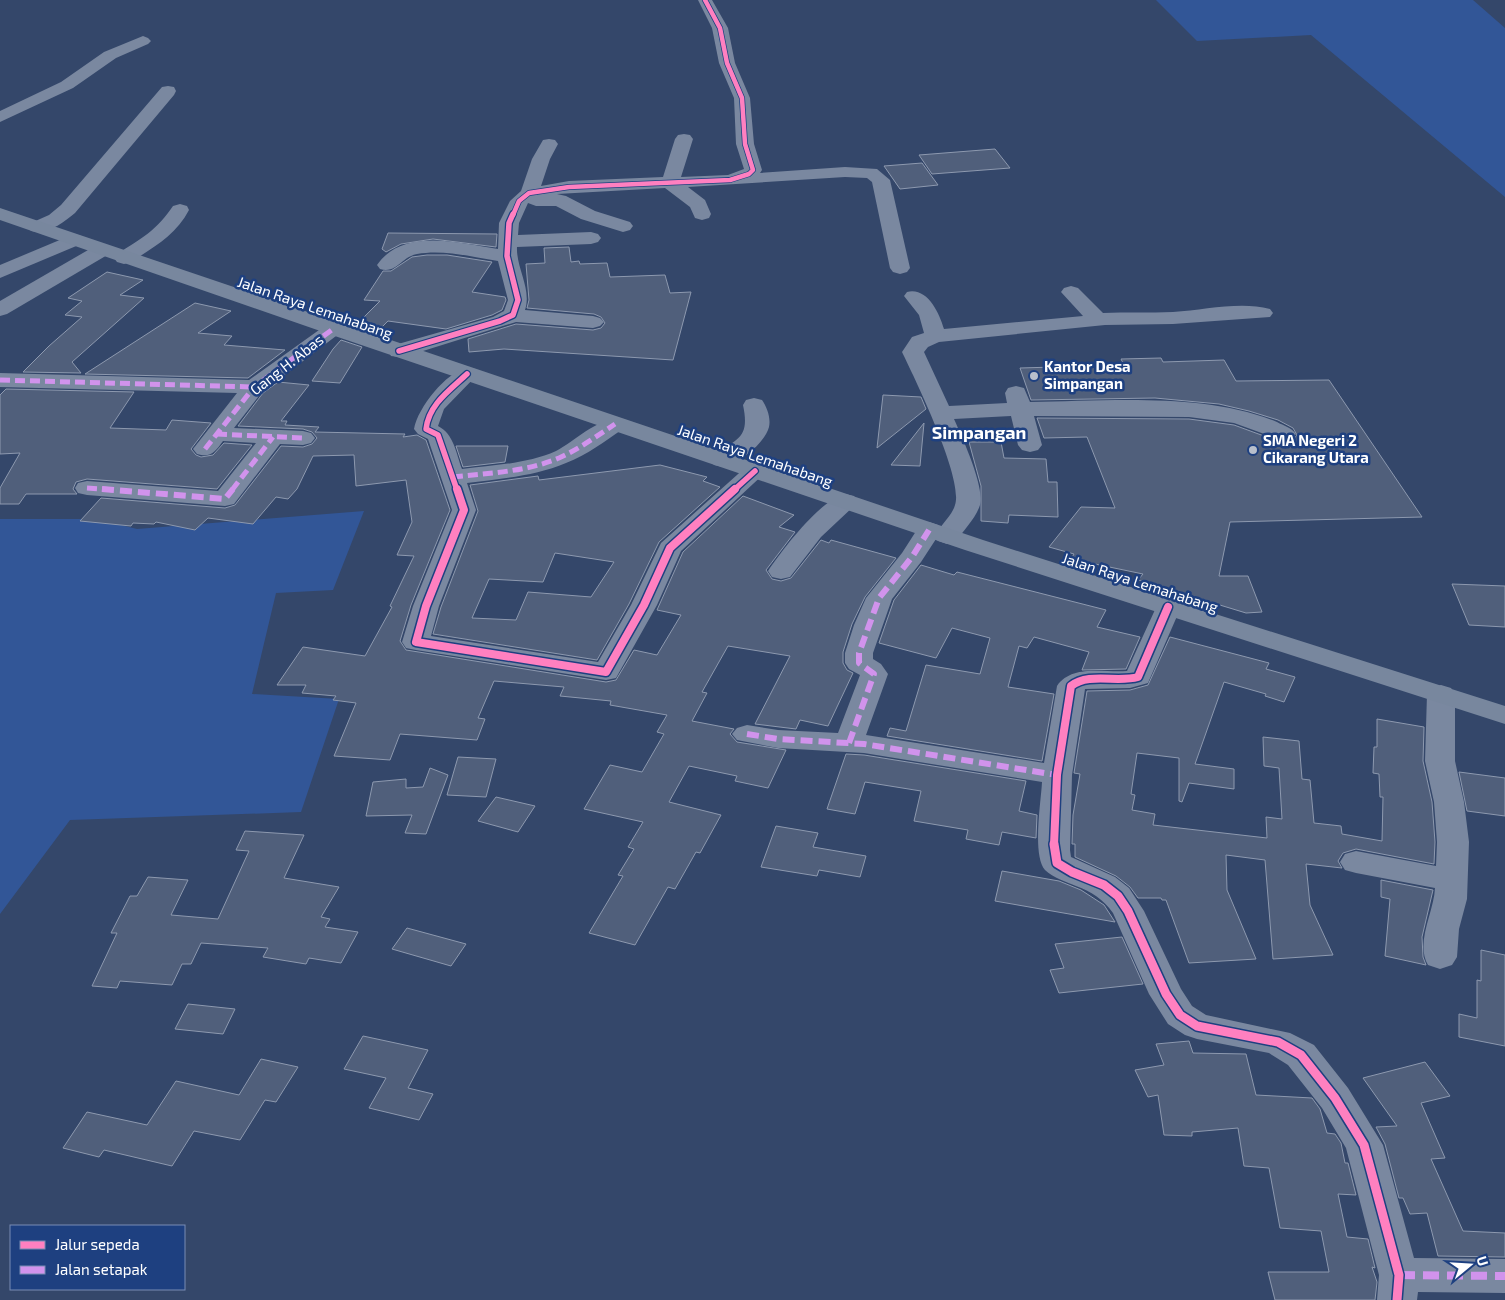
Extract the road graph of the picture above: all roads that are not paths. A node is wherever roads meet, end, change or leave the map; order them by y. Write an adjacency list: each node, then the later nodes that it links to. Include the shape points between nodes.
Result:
1 (705, 0): 7 (street, via 720,28 727,63 742,98 745,144 753,170)
2 (143, 41): 4 (street, via 110,55 67,85)
3 (168, 92): 14 (street, via 68,209)
4 (0, 117)
5 (684, 139): 8 (street)
6 (549, 144): 9 (street)
7 (730, 180): 8 (street); 20 (street, via 845,172 876,175 881,180)
8 (670, 183): 9 (street, via 563,188); 12 (street, via 698,204)
9 (524, 197): 13 (street, via 558,200 588,216); 17 (street, via 509,223)
10 (180, 210): 18 (street, via 175,222 156,237)
11 (0, 214): 14 (main road, Jalan Raya Lemahabang)
12 (702, 214)
13 (623, 226)
14 (38, 227): 16 (main road, Jalan Raya Lemahabang)
15 (590, 238): 17 (street)
16 (74, 240): 18 (main road, Jalan Raya Lemahabang); 21 (street)
17 (508, 249): 19 (street, via 418,248 403,251); 26 (street, via 518,300)
18 (113, 254): 24 (street); 29 (main road, Jalan Raya Lemahabang)
19 (387, 265)
20 (900, 268)
21 (0, 272)
22 (1071, 292): 27 (street)
23 (914, 296): 30 (street, via 929,314)
24 (0, 310)
25 (1263, 313): 27 (street)
26 (513, 315): 28 (street); 31 (street)
27 (1095, 321): 30 (street)
28 (593, 322)
29 (333, 329): 31 (main road, Jalan Raya Lemahabang); 34 (street, Gang H. Abas)
30 (935, 336): 38 (street, via 920,342 913,352)
31 (399, 351): 32 (main road, Jalan Raya Lemahabang)
32 (467, 374): 39 (main road, Jalan Raya Lemahabang); 46 (street, via 438,402 426,419 426,429 438,435)
33 (0, 380): 34 (street)
34 (254, 387): 41 (street, Gang H. Abas, via 211,441)
35 (966, 392): 37 (street, via 1013,391)
36 (754, 405): 44 (street, via 758,422 756,431)
37 (1021, 409): 38 (street); 40 (street, via 1196,410 1247,419); 43 (street)
38 (940, 413): 49 (street, via 963,473 969,503)
39 (615, 424): 44 (main road, Jalan Raya Lemahabang); 46 (street, via 550,462)
40 (1284, 434)
41 (273, 437): 42 (street); 47 (street, via 225,499)
42 (303, 438)
43 (1030, 445)
44 (722, 460): 45 (main road, Jalan Raya Lemahabang)
45 (755, 471): 46 (street, via 670,548 644,605 606,672 416,642 426,606 464,510); 48 (main road, Jalan Raya Lemahabang)
46 (453, 477)
47 (87, 488)
48 (845, 501): 49 (main road, Jalan Raya Lemahabang); 50 (street, via 812,532)
49 (938, 533): 51 (main road, Jalan Raya Lemahabang); 55 (street, via 912,557 878,598 858,663 874,674)
50 (782, 571)
51 (1168, 607): 52 (main road, Jalan Raya Lemahabang); 56 (street, via 1138,677 1079,680 1071,686)
52 (1442, 694): 53 (main road, Jalan Raya Lemahabang); 58 (street, via 1440,761 1449,802)
53 (1505, 715)
54 (747, 734): 55 (street)
55 (849, 743): 56 (street)
56 (1057, 774): 61 (street, via 1054,850 1057,863 1104,884 1118,896 1166,994 1180,1015 1197,1026 1278,1042 1301,1055 1335,1098 1364,1145)
57 (1356, 862): 58 (street)
58 (1452, 880): 59 (street)
59 (1440, 957)
60 (1505, 1276): 61 (street)
61 (1398, 1287)

